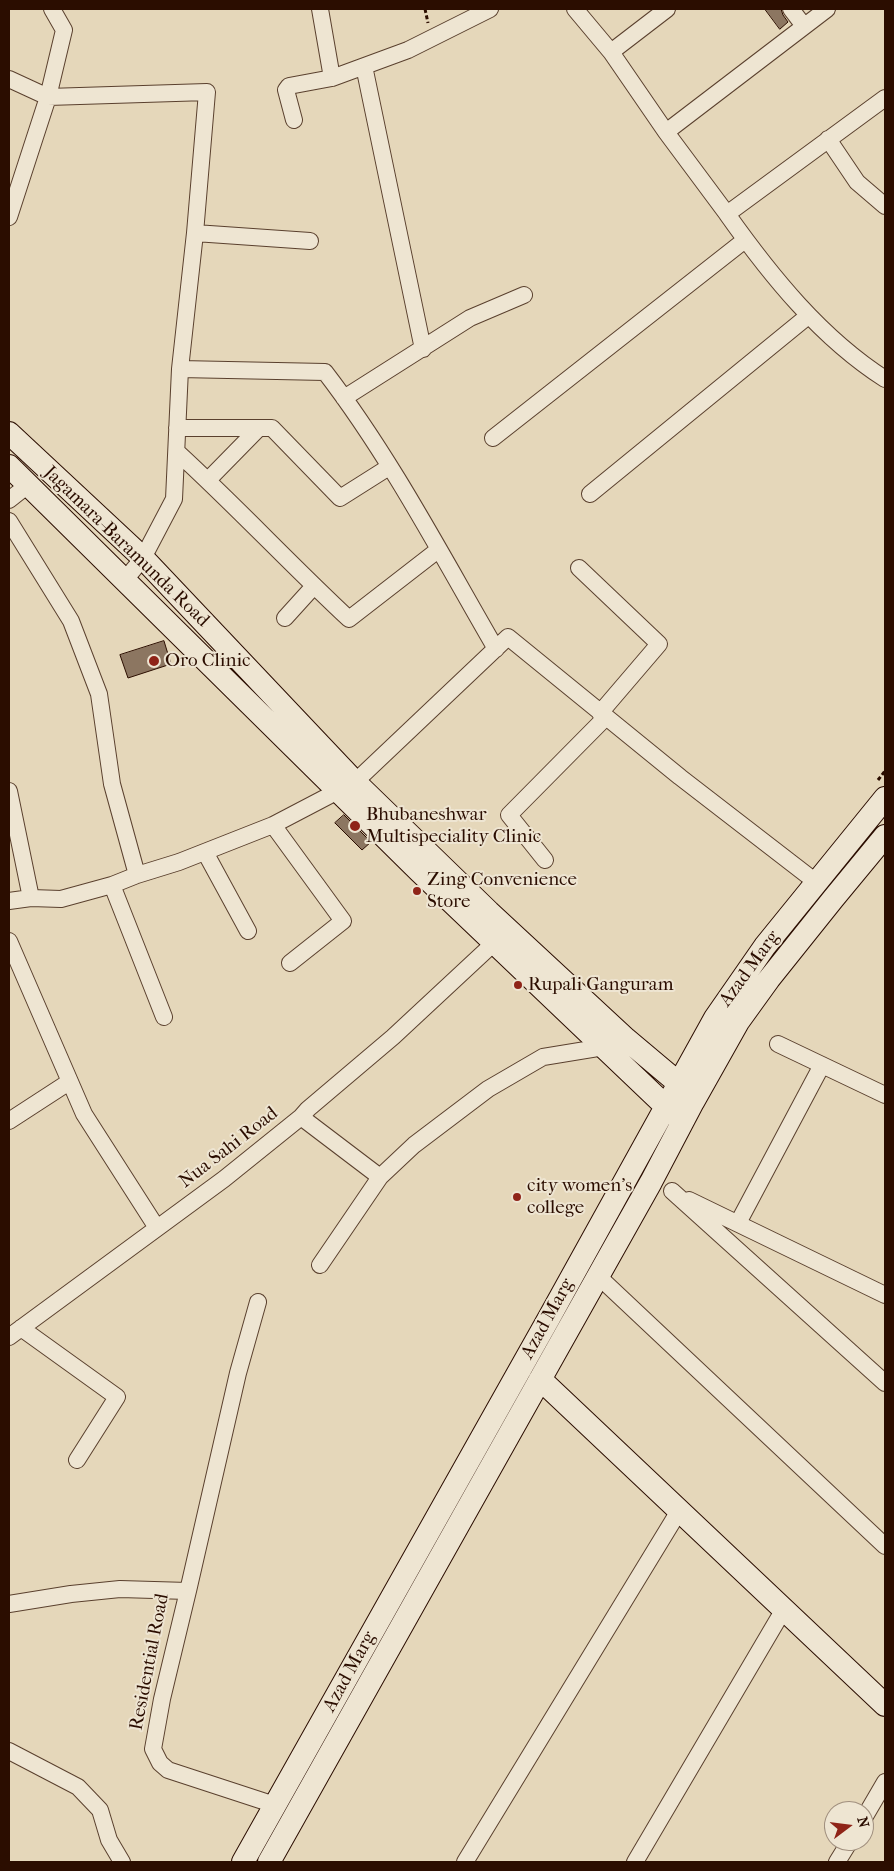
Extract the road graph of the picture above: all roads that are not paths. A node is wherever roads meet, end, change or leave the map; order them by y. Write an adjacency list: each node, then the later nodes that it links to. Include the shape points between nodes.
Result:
1 (52, 9): 13 (street, via 64,30)
2 (320, 9): 11 (street)
3 (490, 9): 10 (street, via 408,50)
4 (574, 9): 9 (street)
5 (667, 9): 9 (street)
6 (791, 9): 8 (street)
7 (827, 9): 8 (street)
8 (804, 26): 16 (street)
9 (611, 52): 16 (street)
10 (364, 66): 11 (street); 26 (street)
11 (332, 78): 15 (street, via 289,86 286,90)
12 (9, 79): 13 (street)
13 (48, 97): 20 (street); 21 (street, via 207,92)
14 (885, 98): 17 (street)
15 (294, 120)
16 (666, 132): 19 (street)
17 (828, 139): 18 (street, via 857,182); 19 (street)
18 (885, 206)
19 (727, 214): 22 (street)
20 (9, 217)
21 (195, 233): 23 (street); 27 (street)
22 (745, 240): 25 (street); 33 (street)
23 (310, 241)
24 (524, 295): 26 (street, via 470,318)
25 (808, 316): 28 (street, via 865,366); 39 (street)
26 (423, 349): 29 (street)
27 (180, 369): 29 (street, via 325,372); 30 (street)
28 (885, 379)
29 (344, 398): 36 (street)
30 (177, 428): 31 (street); 34 (street)
31 (259, 428): 36 (street, via 272,428 340,498); 37 (street)
32 (9, 433): 43 (street, Jagamara-Baramunda Road)
33 (493, 438)
34 (177, 452): 37 (street); 43 (street, via 174,498)
35 (9, 466): 38 (street, Jagamara-Baramunda Road)
36 (389, 467): 42 (street)
37 (208, 480): 46 (street)
38 (28, 485): 40 (street); 45 (street, Jagamara-Baramunda Road)
39 (590, 494)
40 (9, 500)
41 (9, 520): 57 (street, via 71,621 99,694 112,784)
42 (438, 550): 46 (street, via 349,618); 48 (street)
43 (143, 558): 45 (street); 50 (street, Jagamara-Baramunda Road)
44 (579, 568): 49 (street, via 660,644)
45 (124, 581): 50 (street, Jagamara-Baramunda Road)
46 (314, 586): 47 (street)
47 (285, 618)
48 (496, 649): 49 (street, via 508,637); 50 (street)
49 (603, 715): 56 (street, via 509,815); 58 (street)
50 (347, 787): 53 (street); 64 (street, Jagamara-Baramunda Road, via 419,871); 71 (street, Jagamara-Baramunda Road)
51 (9, 791): 60 (street)
52 (885, 798): 58 (street, Azad Marg)
53 (273, 825): 55 (street); 65 (street, via 343,921)
54 (885, 836): 73 (street, Azad Marg, via 769,979 738,1022)
55 (205, 852): 57 (street); 62 (street)
56 (545, 860)
57 (137, 875): 59 (street)
58 (816, 882): 71 (street, Azad Marg, via 765,946 715,1018)
59 (112, 885): 60 (street, via 61,899); 66 (street)
60 (30, 898): 61 (street)
61 (9, 901)
62 (248, 931)
63 (9, 941): 70 (street)
64 (494, 943): 68 (street, Jagamara-Baramunda Road); 75 (street)
65 (290, 963)
66 (164, 1017)
67 (778, 1044): 69 (street)
68 (604, 1047): 74 (street, Jagamara-Baramunda Road); 78 (street, via 543,1058 488,1089 414,1145)
69 (822, 1064): 72 (street); 81 (street)
70 (69, 1082): 76 (street); 82 (street, via 84,1114)
71 (678, 1083): 73 (street, Jagamara-Baramunda Road); 74 (street, Azad Marg)
72 (885, 1095)
73 (696, 1097): 77 (street, Azad Marg)
74 (665, 1106): 77 (street, Jagamara-Baramunda Road); 100 (street, Azad Marg)
75 (301, 1117): 78 (street, Nua Sahi Road); 82 (street, Nua Sahi Road)
76 (9, 1121)
77 (683, 1122): 79 (street, Azad Marg)
78 (380, 1177): 83 (street)
79 (651, 1182): 80 (street); 84 (street, Azad Marg)
80 (672, 1191): 81 (street); 89 (street)
81 (738, 1223): 85 (street)
82 (157, 1228): 87 (street, Nua Sahi Road)
83 (320, 1265)
84 (598, 1276): 88 (street, Azad Marg); 92 (street)
85 (885, 1295)
86 (258, 1302): 93 (street, via 238,1373)
87 (15, 1332): 90 (street, via 117,1397)
88 (540, 1379): 91 (street); 104 (street, Azad Marg)
89 (885, 1383)
90 (77, 1460)
91 (679, 1511): 95 (street); 105 (street)
92 (885, 1546)
93 (188, 1591): 94 (street, Residential Road, via 120,1589); 100 (street, Residential Road, via 153,1749 168,1770)
94 (9, 1604)
95 (784, 1609): 96 (street); 106 (street)
96 (885, 1705)
97 (9, 1751): 102 (street, via 78,1787 100,1810)
98 (885, 1782): 99 (street)
99 (874, 1801)
100 (275, 1805): 103 (street, Azad Marg)
101 (844, 1851): 107 (street)
102 (122, 1862)
103 (243, 1862)
104 (269, 1862)
105 (465, 1862)
106 (636, 1862)
107 (837, 1862)

